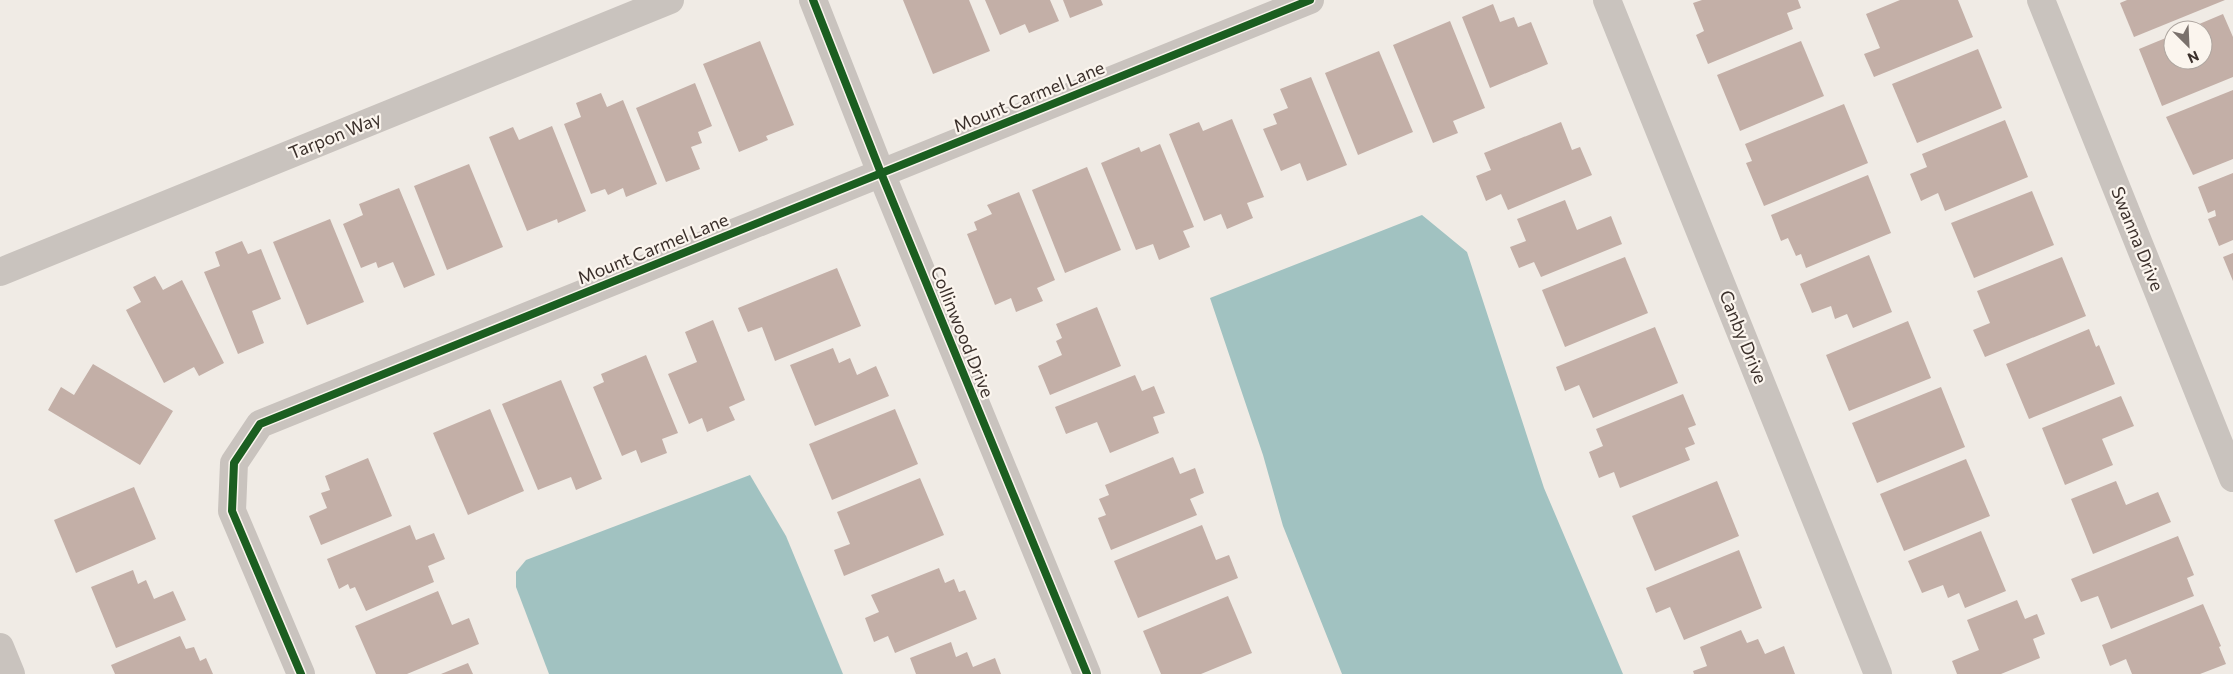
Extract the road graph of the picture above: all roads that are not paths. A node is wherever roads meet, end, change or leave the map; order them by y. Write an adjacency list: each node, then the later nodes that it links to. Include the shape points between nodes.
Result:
1 (670, 0): 7 (street, Tarpon Way)
2 (814, 0): 6 (street, Collinwood Drive)
3 (1310, 0): 6 (street, Mount Carmel Lane)
4 (1607, 0): 13 (street, Canby Drive)
5 (2041, 0): 8 (street, Swanna Drive)
6 (881, 173): 11 (street, Mount Carmel Lane, via 260,424 234,463 232,511); 12 (street, Collinwood Drive)
7 (0, 272)
8 (2233, 478)
9 (0, 647): 10 (street)
10 (12, 674)
11 (300, 674)
12 (1087, 674)
13 (1878, 674)

